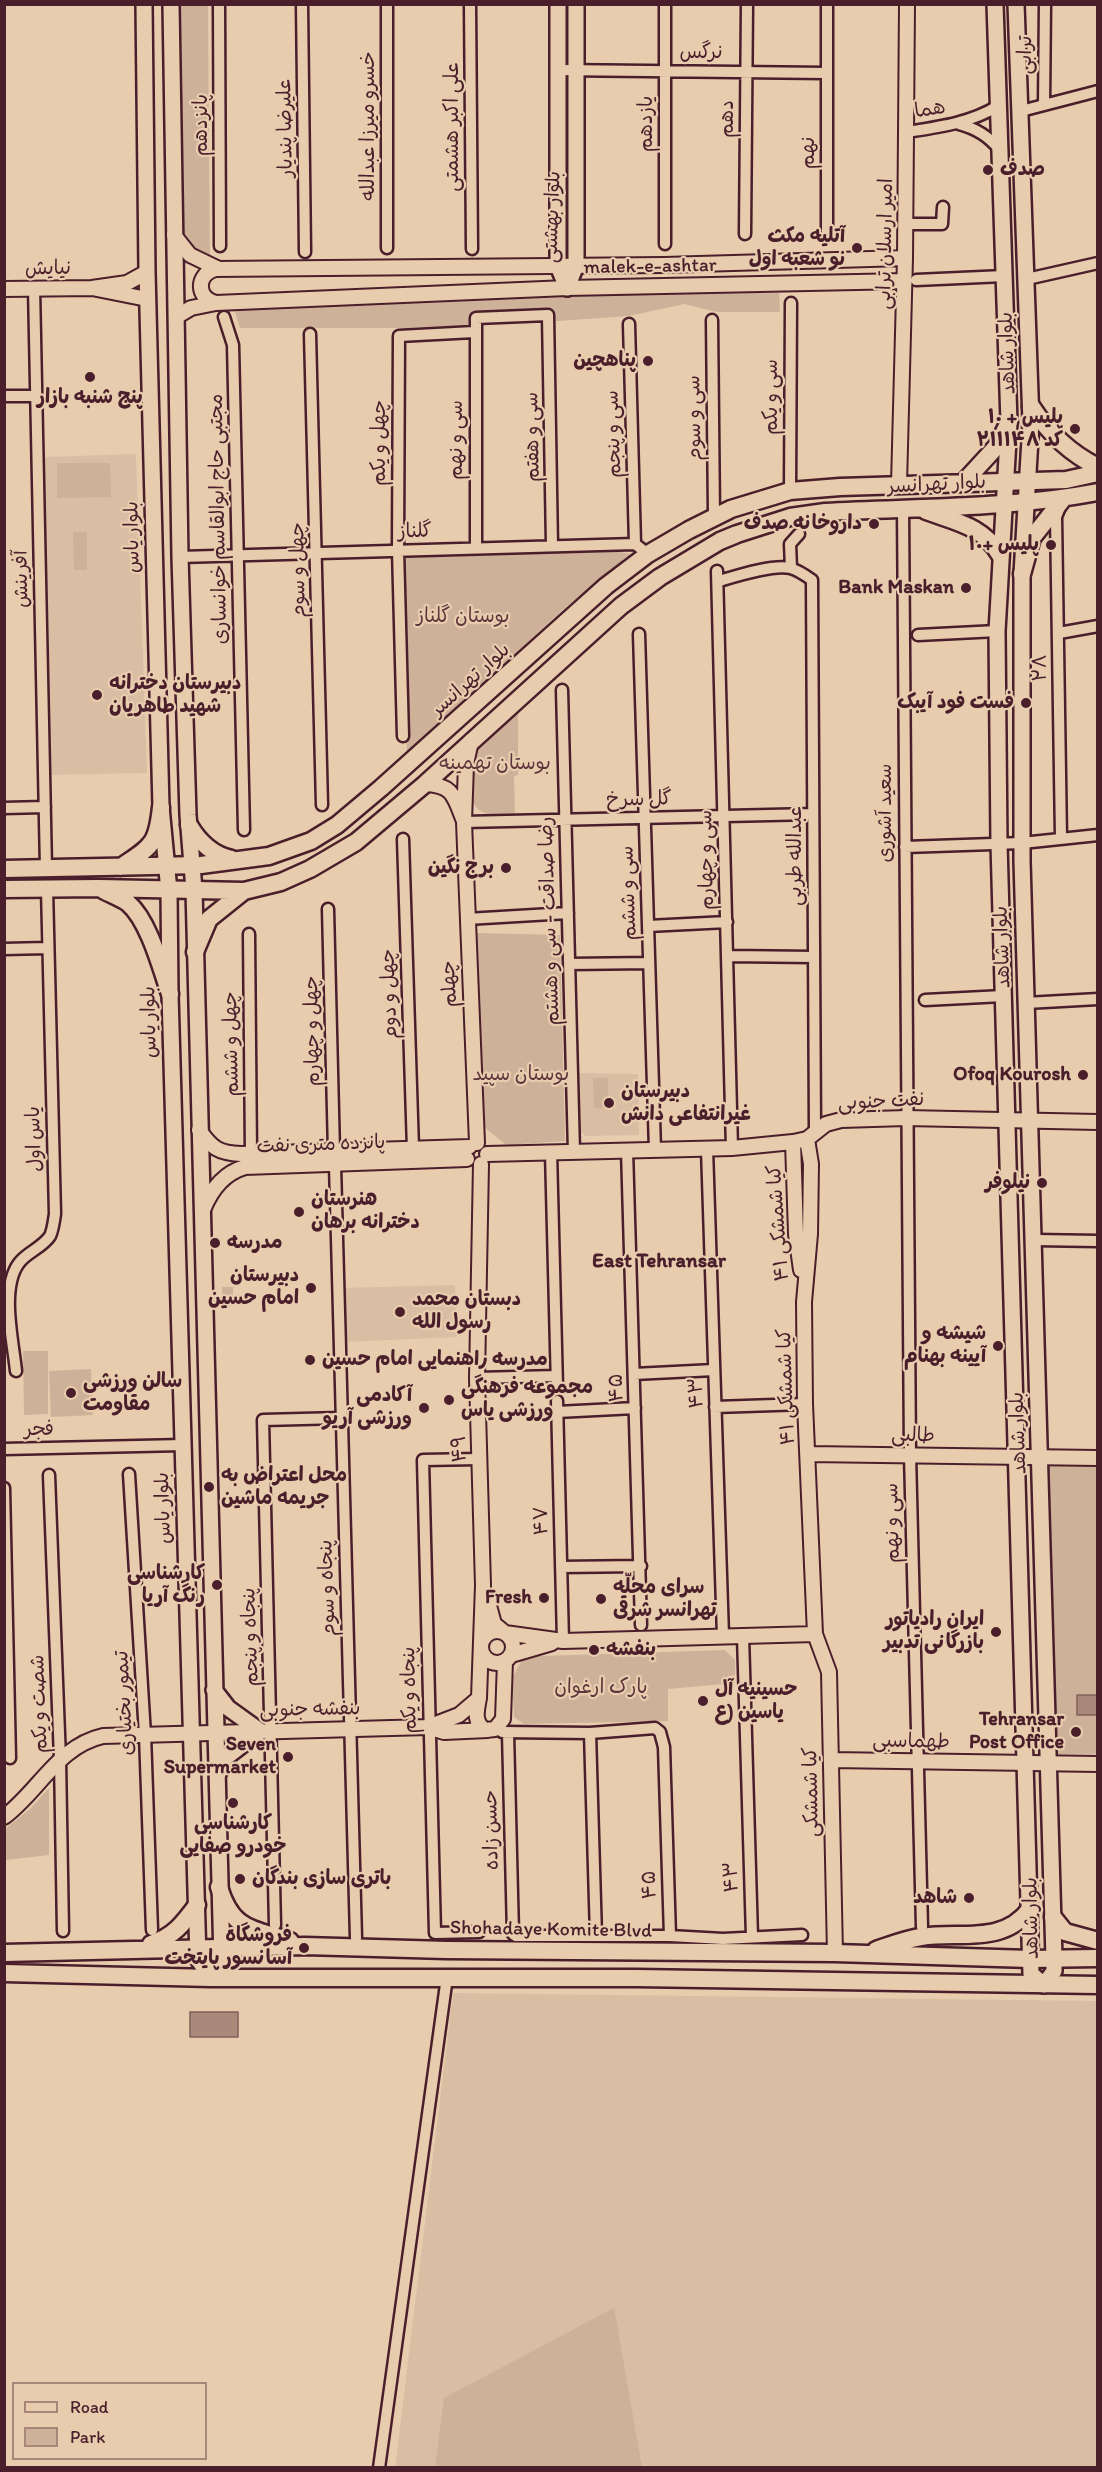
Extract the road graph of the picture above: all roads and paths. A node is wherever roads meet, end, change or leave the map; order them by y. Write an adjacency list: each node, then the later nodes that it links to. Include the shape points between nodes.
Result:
1 (144, 4): 43 (main road, بلوار یاس)
2 (171, 4): 32 (main road)
3 (219, 4): 34 (street, پانزدهم)
4 (303, 4): 37 (street, علیرضا پندیار)
5 (387, 4): 35 (street, خسرو میرزا عبدالله)
6 (470, 4): 36 (street, علی اکبر هشمتی)
7 (558, 4): 16 (main road, بلوار بهشتی)
8 (576, 4): 17 (main road, بلوار بهشتی)
9 (665, 4): 18 (street, یازدهم)
10 (747, 4): 19 (street, دهم)
11 (827, 4): 20 (street, نهم)
12 (908, 4): 26 (street, امیر ارسلان ترابی)
13 (995, 4): 23 (main road, بلوار شاهد)
14 (1016, 4): 24 (main road, بلوار شاهد)
15 (1045, 4): 22 (street, ترابی)
16 (558, 70): 17 (street, نرگس); 41 (main road, بلوار بهشتی)
17 (576, 70): 18 (street, نرگس); 40 (main road, بلوار بهشتی)
18 (666, 71): 19 (street, نرگس); 33 (street, یازدهم)
19 (746, 72): 20 (street, نرگس); 30 (street, دهم)
20 (826, 73): 31 (street, نهم)
21 (1098, 91): 22 (street)
22 (1044, 105): 24 (street)
23 (998, 106): 25 (street, هما); 27 (main road, بلوار شاهد)
24 (1021, 111): 45 (main road, بلوار شاهد)
25 (959, 123): 26 (street, هما); 27 (street, via 989,137)
26 (907, 132): 29 (street, امیر ارسلان ترابی)
27 (1000, 150): 44 (main road, بلوار شاهد)
28 (943, 207): 29 (street, via 942,224)
29 (906, 224): 38 (street, امیر ارسلان ترابی)
30 (745, 234)
31 (827, 234)
32 (174, 235): 42 (street, via 190,255); 54 (main road)
33 (665, 244)
34 (220, 246)
35 (387, 248)
36 (472, 249)
37 (305, 252)
38 (905, 258): 40 (street, malek-e-ashtar); 46 (street, امیر ارسلان ترابی)
39 (1098, 263): 45 (street)
40 (576, 265): 41 (street, malek-e-ashtar); 49 (main road, بلوار بهشتی)
41 (558, 266): 42 (street, malek-e-ashtar); 49 (main road, بلوار بهشتی)
42 (219, 269): 52 (street, via 205,274 200,283 206,298)
43 (147, 272): 48 (street, via 127,283); 51 (main road, بلوار یاس)
44 (1004, 276): 46 (street); 63 (main road, بلوار شاهد)
45 (1027, 279): 62 (main road, بلوار شاهد)
46 (911, 280): 49 (street, malek-e-ashtar); 69 (street, امیر ارسلان ترابی)
47 (34, 288): 48 (street, نیایش); 50 (street, نیایش); 61 (street, آفرینش)
48 (92, 288): 51 (street)
49 (567, 288): 52 (street, malek-e-ashtar)
50 (4, 289)
51 (147, 299): 100 (main road, بلوار یاس)
52 (216, 303): 54 (street, malek-e-ashtar, via 191,308)
53 (791, 303): 70 (street, سی و یکم)
54 (176, 317): 85 (main road)
55 (224, 317): 83 (street, مجتبی حاج ابوالقاسم خوانساری, via 233,345)
56 (712, 320): 76 (street, سی و سوم)
57 (629, 324): 80 (street, سی و پنجم)
58 (474, 332): 78 (street, سی و هفتم, via 476,318 548,315); 79 (street, سی و نهم); 81 (street, چهل و یکم, via 399,336)
59 (310, 334): 82 (street, چهل و سوم)
60 (4, 396): 61 (street)
61 (37, 396): 99 (street, آفرینش)
62 (1031, 414): 63 (main road); 64 (main road, via 1065,446); 66 (main road, بلوار شاهد)
63 (1009, 422): 67 (main road, بلوار شاهد); 68 (main road, via 997,446)
64 (1098, 466)
65 (1098, 473): 66 (main road, بلوار تهرانسر, via 1066,480)
66 (1028, 481): 67 (main road, بلوار تهرانسر); 73 (main road, بلوار شاهد)
67 (1006, 482): 68 (main road, بلوار تهرانسر); 74 (main road, بلوار شاهد)
68 (963, 483): 69 (main road, بلوار تهرانسر)
69 (899, 484): 70 (main road, بلوار تهرانسر)
70 (790, 491): 76 (main road, بلوار تهرانسر)
71 (1098, 492): 72 (main road, بلوار تهرانسر)
72 (1063, 499): 73 (main road, بلوار تهرانسر); 87 (main road, via 1032,538); 90 (street, ۲۸, via 1056,517)
73 (1026, 502): 74 (main road, بلوار تهرانسر); 87 (main road, بلوار شاهد)
74 (1004, 503): 75 (main road, بلوار تهرانسر); 84 (main road, بلوار شاهد)
75 (910, 508): 84 (main road, via 966,524 992,540); 95 (main road, بلوار تهرانسر, via 795,516 720,541 621,606); 113 (street, سعید آشوری)
76 (714, 516): 80 (main road, بلوار تهرانسر)
77 (799, 534): 86 (street, via 790,544)
78 (552, 546): 79 (street, گلناز); 80 (street, گلناز)
79 (476, 548): 81 (street, گلناز)
80 (642, 549): 114 (main road, بلوار تهرانسر, via 428,747 337,825 311,841)
81 (398, 550): 82 (street, گلناز); 94 (street, چهل و یکم)
82 (317, 552): 83 (street, گلناز); 97 (street, چهل و سوم)
83 (238, 555): 85 (street, گلناز); 107 (street, مجتبی حاج ابوالقاسم خوانساری)
84 (1000, 555): 89 (main road, بلوار شاهد)
85 (180, 557): 106 (main road)
86 (791, 568): 101 (street, عبدالله طربی, via 812,580); 102 (street, سی و چهارم, via 718,576)
87 (1022, 574): 111 (main road, بلوار شاهد)
88 (1098, 626): 90 (street)
89 (997, 631): 92 (street); 112 (main road, بلوار شاهد)
90 (1059, 633): 110 (street, ۲۸)
91 (639, 634): 103 (street, سی و ششم)
92 (918, 635)
93 (562, 690): 104 (street, رضا صداقت - سی و هشتم)
94 (403, 736)
95 (471, 741): 96 (main road, بلوار تهرانسر); 105 (street, چهلم, via 466,764)
96 (425, 784): 105 (street, via 446,787); 124 (main road, بلوار تهرانسر, via 374,828 310,870)
97 (322, 805)
98 (4, 807): 99 (street)
99 (45, 807): 118 (street, آفرینش)
100 (161, 807): 115 (main road, بلوار یاس); 117 (main road, via 158,833 153,841)
101 (813, 814): 102 (street, گل سرخ); 136 (street, عبدالله طربی)
102 (724, 816): 103 (street, گل سرخ); 129 (street, سی و چهارم)
103 (645, 818): 104 (street, گل سرخ); 130 (street, سی و ششم)
104 (565, 820): 105 (street, گل سرخ); 127 (street, رضا صداقت - سی و هشتم)
105 (464, 822): 128 (street, چهلم)
106 (189, 825): 114 (main road, via 216,854); 116 (main road)
107 (244, 830)
108 (1098, 835): 110 (street)
109 (403, 838): 157 (street, چهل و دوم)
110 (1060, 838): 111 (street)
111 (1022, 843): 112 (street); 143 (main road, بلوار شاهد)
112 (999, 844): 113 (street); 140 (main road, بلوار شاهد)
113 (904, 847): 144 (street, سعید آشوری)
114 (242, 861): 116 (main road, بلوار تهرانسر); 124 (main road, via 225,868 225,881)
115 (167, 865): 116 (main road, بلوار تهرانسر); 117 (main road, بلوار تهرانسر); 125 (main road, بلوار یاس)
116 (191, 865): 123 (main road)
117 (121, 867): 118 (main road, بلوار تهرانسر)
118 (46, 868): 119 (main road, بلوار تهرانسر)
119 (4, 869)
120 (99, 888): 122 (main road, بلوار تهرانسر); 125 (main road, بلوار تهرانسر); 139 (main road, via 128,904 153,944)
121 (4, 889): 122 (main road, بلوار تهرانسر)
122 (47, 889): 132 (street, یاس اول)
123 (194, 890): 124 (main road, بلوار تهرانسر); 125 (main road, بلوار تهرانسر); 134 (main road)
124 (250, 890): 134 (main road, via 209,919)
125 (169, 891): 139 (main road, بلوار یاس)
126 (328, 909): 159 (street, چهل و چهارم)
127 (568, 913): 128 (street); 138 (street, رضا صداقت - سی و هشتم)
128 (467, 919): 158 (street, چهلم)
129 (727, 922): 130 (street); 135 (street, سی و چهارم)
130 (648, 926): 137 (street, سی و ششم)
131 (249, 934): 160 (street, چهل و ششم)
132 (47, 948): 133 (street); 166 (street, یاس اول, via 55,1214 51,1235 19,1262 11,1276 9,1298)
133 (4, 949)
134 (195, 952): 148 (main road)
135 (728, 956): 136 (street); 151 (street, سی و چهارم)
136 (814, 957): 149 (street, عبدالله طربی)
137 (649, 963): 138 (street); 154 (street, سی و ششم)
138 (569, 964): 156 (street, رضا صداقت - سی و هشتم)
139 (170, 994): 173 (main road, بلوار یاس)
140 (1003, 996): 142 (street); 145 (main road, بلوار شاهد)
141 (1098, 999): 143 (street)
142 (925, 1000)
143 (1026, 1003): 146 (main road, بلوار شاهد)
144 (906, 1118): 145 (street, نفت جنوبی); 149 (street, نفت جنوبی, via 841,1120 826,1124); 177 (street, سی و نهم)
145 (1006, 1119): 146 (street, نفت جنوبی); 178 (main road, بلوار شاهد)
146 (1030, 1120): 147 (street, نفت جنوبی); 162 (main road, بلوار شاهد)
147 (1098, 1122)
148 (199, 1130): 160 (street, پانزده متری نفت, via 223,1153); 161 (main road)
149 (811, 1135): 150 (street, نفت جنوبی); 164 (street, ۴۱ کیا شمشکی, via 810,1234)
150 (793, 1142): 151 (street, نفت جنوبی); 164 (street, کیا شمشکی ۴۱, via 796,1234)
151 (732, 1148): 152 (street, نفت جنوبی)
152 (707, 1149): 154 (street, نفت جنوبی); 165 (street, ۴۳)
153 (627, 1150): 154 (street, نفت جنوبی); 156 (street, نفت جنوبی); 167 (street, ۴۵)
154 (655, 1150)
155 (551, 1152): 156 (street, نفت جنوبی); 158 (street, نفت جنوبی); 168 (street, via 556,1382)
156 (574, 1152)
157 (413, 1155): 158 (street, پانزده متری نفت); 159 (street, پانزده متری نفت)
158 (476, 1155): 168 (street, ۴۹)
159 (334, 1158): 160 (street, پانزده متری نفت); 172 (street, پنجاه و سوم)
160 (251, 1161): 161 (street, پانزده متری نفت, via 232,1171 210,1194)
161 (201, 1215): 174 (main road)
162 (1035, 1240): 163 (street); 179 (main road, بلوار شاهد)
163 (1098, 1241)
164 (804, 1302): 169 (street, ۴۱ کیا شمشکی)
165 (714, 1370): 167 (street); 170 (street, ۴۳)
166 (16, 1371)
167 (634, 1374): 171 (street, ۴۵)
168 (477, 1378): 181 (street, ۴۹)
169 (806, 1404): 170 (street); 176 (street, ۴۱ کیا شمشکی)
170 (715, 1407): 191 (street, ۴۳)
171 (635, 1408): 185 (street, ۴۵); 186 (street, ۴۷, via 557,1407)
172 (341, 1418): 200 (street, پنجاه و سوم); 202 (street, پنجاه و پنجم, via 262,1420)
173 (183, 1445): 174 (main road); 175 (street, فجر); 203 (main road, بلوار یاس)
174 (207, 1445): 196 (main road)
175 (4, 1449)
176 (809, 1454): 177 (street, طالبی); 190 (street, ۴۱ کیا شمشکی)
177 (910, 1455): 178 (street, طالبی); 211 (street, سی و نهم)
178 (1017, 1457): 179 (street, طالبی); 212 (main road, بلوار شاهد)
179 (1040, 1457): 180 (street, طالبی); 213 (main road, بلوار شاهد)
180 (1098, 1458)
181 (480, 1459): 187 (street, ۴۹); 198 (street, پنجاه و یکم, via 423,1460)
182 (129, 1474): 207 (street, تیمور بختیاری)
183 (49, 1475): 209 (street, شصت و یکم)
184 (4, 1488): 208 (street)
185 (641, 1566): 186 (street); 188 (street, ۴۵)
186 (561, 1567): 193 (street, ۴۷)
187 (483, 1585): 189 (street, via 494,1624); 194 (street)
188 (641, 1625)
189 (505, 1633): 193 (street); 194 (street, via 489,1634); 195 (street, via 513,1647)
190 (815, 1634): 192 (street); 210 (street, کیا شمشکی, via 829,1672)
191 (723, 1636): 192 (street); 193 (street)
192 (743, 1636): 231 (street, ۴۳)
193 (563, 1641): 195 (street, via 528,1648)
194 (481, 1648): 195 (street, via 489,1661 498,1663); 197 (street)
195 (508, 1658): 201 (street, via 503,1719 499,1727)
196 (214, 1690): 202 (main road, via 228,1708); 204 (main road)
197 (479, 1698): 198 (street, بنفشه جنوبی, via 459,1715); 201 (street, via 476,1719 481,1727)
198 (428, 1727): 200 (street, بنفشه جنوبی); 201 (street, بنفشه جنوبی, via 444,1732); 226 (street, پنجاه و یکم, via 435,1933)
199 (655, 1728): 206 (street, بنفشه جنوبی); 230 (street, ۴۵, via 664,1740)
200 (350, 1729): 202 (street, بنفشه جنوبی); 232 (street, پنجاه و سوم)
201 (490, 1730): 205 (street, بنفشه جنوبی)
202 (266, 1731): 204 (street, بنفشه جنوبی); 215 (main road, via 225,1758); 221 (street, پنجاه و پنجم)
203 (192, 1732): 204 (street, بنفشه جنوبی); 207 (street, بنفشه جنوبی); 218 (main road, بلوار یاس)
204 (215, 1732): 215 (main road)
205 (508, 1733): 206 (street, بنفشه جنوبی); 229 (street, حسن زاده, via 511,1931 516,1936)
206 (590, 1733): 229 (street)
207 (145, 1735): 209 (street, بنفشه جنوبی, via 89,1739); 223 (street, تیمور بختیاری)
208 (10, 1758)
209 (60, 1759): 216 (street, بنفشه جنوبی); 224 (street, شصت و یکم)
210 (831, 1760): 211 (street, طهماسبی); 239 (street, کیا شمشکی)
211 (917, 1761): 212 (street, طهماسبی); 222 (street, سی و نهم)
212 (1026, 1763): 213 (street, طهماسبی); 219 (main road, بلوار شاهد)
213 (1048, 1763): 214 (street); 220 (main road, بلوار شاهد)
214 (1098, 1764)
215 (216, 1777): 217 (main road)
216 (4, 1817)
217 (219, 1887): 234 (main road); 236 (main road, via 234,1919)
218 (197, 1905): 233 (main road, بلوار یاس); 237 (main road, via 167,1939)
219 (1030, 1909): 240 (main road, via 1016,1924 999,1931 923,1937); 242 (main road, بلوار شاهد)
220 (1053, 1917): 227 (main road); 243 (main road, بلوار شاهد)
221 (275, 1925)
222 (922, 1927)
223 (152, 1930)
224 (63, 1931)
225 (1098, 1931): 227 (street)
226 (478, 1932)
227 (1065, 1932): 235 (main road)
228 (802, 1935): 231 (street)
229 (596, 1936): 230 (street)
230 (670, 1936): 231 (street)
231 (752, 1937)
232 (356, 1938)
233 (197, 1941): 234 (main road, Shohadaye Komite Blvd); 237 (main road, Shohadaye Komite Blvd); 246 (main road, بلوار یاس, via 198,1959)
234 (221, 1941): 236 (main road, Shohadaye Komite Blvd); 246 (main road, via 222,1959)
235 (1098, 1941)
236 (305, 1946): 239 (main road, Shohadaye Komite Blvd)
237 (140, 1948): 238 (main road, Shohadaye Komite Blvd)
238 (4, 1953)
239 (836, 1953): 240 (main road, Shohadaye Komite Blvd)
240 (867, 1953): 242 (main road, Shohadaye Komite Blvd)
241 (1098, 1958): 243 (main road, Shohadaye Komite Blvd)
242 (1030, 1959): 243 (main road, Shohadaye Komite Blvd); 247 (main road, بلوار شاهد, via 1031,1974)
243 (1054, 1959): 247 (main road, بلوار شاهد, via 1054,1971)
244 (4, 1973): 246 (main road)
245 (447, 1977): 246 (main road); 247 (main road); 249 (street)
246 (211, 1978)
247 (1044, 1985): 248 (main road)
248 (1098, 1985)
249 (380, 2468)

